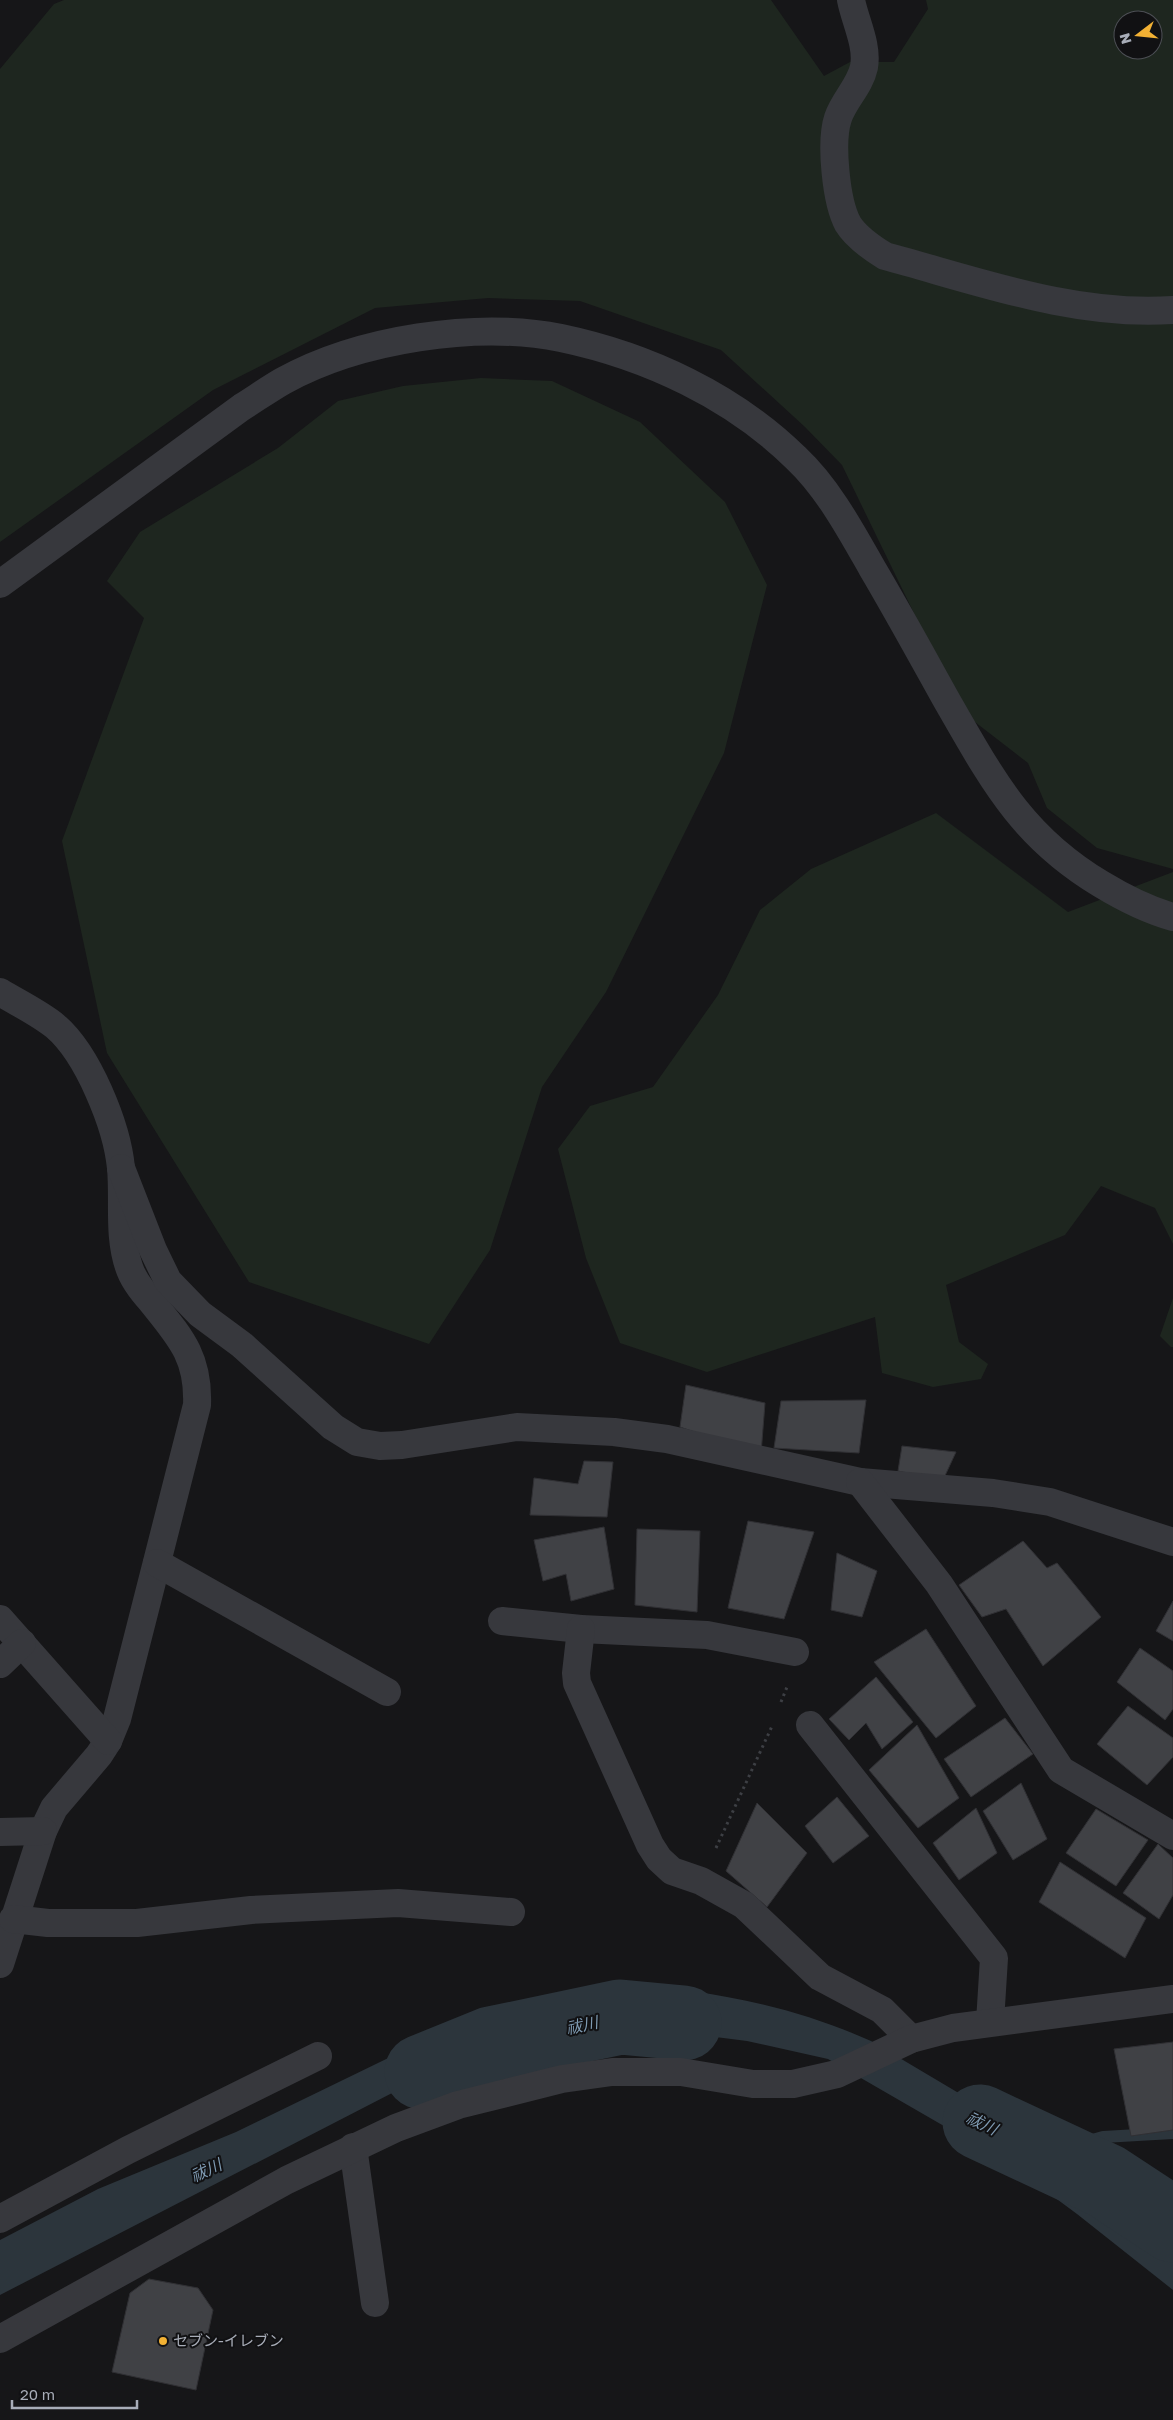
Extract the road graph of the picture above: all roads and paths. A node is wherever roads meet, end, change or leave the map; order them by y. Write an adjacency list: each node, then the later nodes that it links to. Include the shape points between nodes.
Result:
1 (851, 0): 2 (street, via 864,66 838,118 835,147 839,194 848,223 855,232 885,256 1050,300 1082,306)
2 (1173, 310)
3 (0, 584): 4 (street, via 242,407 283,381 322,363 364,350 461,332 504,330 595,345 637,359 728,405 763,429 798,460 851,531 976,752 1017,813 1040,839 1074,868 1115,892)
4 (1173, 917)
5 (0, 992): 6 (street, via 56,1027 83,1061 108,1114)
6 (121, 1168): 7 (street, via 168,1281 200,1314 242,1345 333,1427 357,1442 402,1445 517,1428 614,1432 677,1441); 9 (street, via 122,1228 129,1266 136,1283 183,1340 198,1388 197,1405)
7 (860, 1482): 8 (street, via 993,1493 1050,1502); 23 (street, via 939,1584 1061,1770)
8 (1173, 1542)
9 (158, 1563): 16 (street); 20 (street)
10 (0, 1619): 13 (street)
11 (502, 1621): 12 (street)
12 (581, 1629): 14 (street, via 707,1635); 24 (street, via 577,1683 650,1845 659,1860 672,1871)
13 (22, 1643): 15 (street); 20 (street)
14 (795, 1652): 17 (path)
15 (0, 1664)
16 (387, 1692)
17 (779, 1708)
18 (776, 1717): 24 (path)
19 (810, 1725): 29 (street, via 994,1958)
20 (108, 1742): 21 (street, via 54,1808)
21 (43, 1831): 22 (street); 26 (street)
22 (0, 1832)
23 (1173, 1836)
24 (702, 1880): 30 (street, via 744,1905 820,1977 882,2010)
25 (511, 1912): 26 (street, via 398,1903 251,1910 137,1923 48,1923)
26 (13, 1919): 27 (street)
27 (0, 1964)
28 (1173, 1999): 29 (street)
29 (990, 2022): 30 (street, via 952,2028)
30 (905, 2042): 32 (street, via 837,2074 769,2086 681,2072 583,2075 458,2105)
31 (318, 2056): 33 (street, via 128,2150)
32 (353, 2147): 34 (street); 35 (street, via 240,2205)
33 (0, 2219)
34 (376, 2303)
35 (0, 2339)

